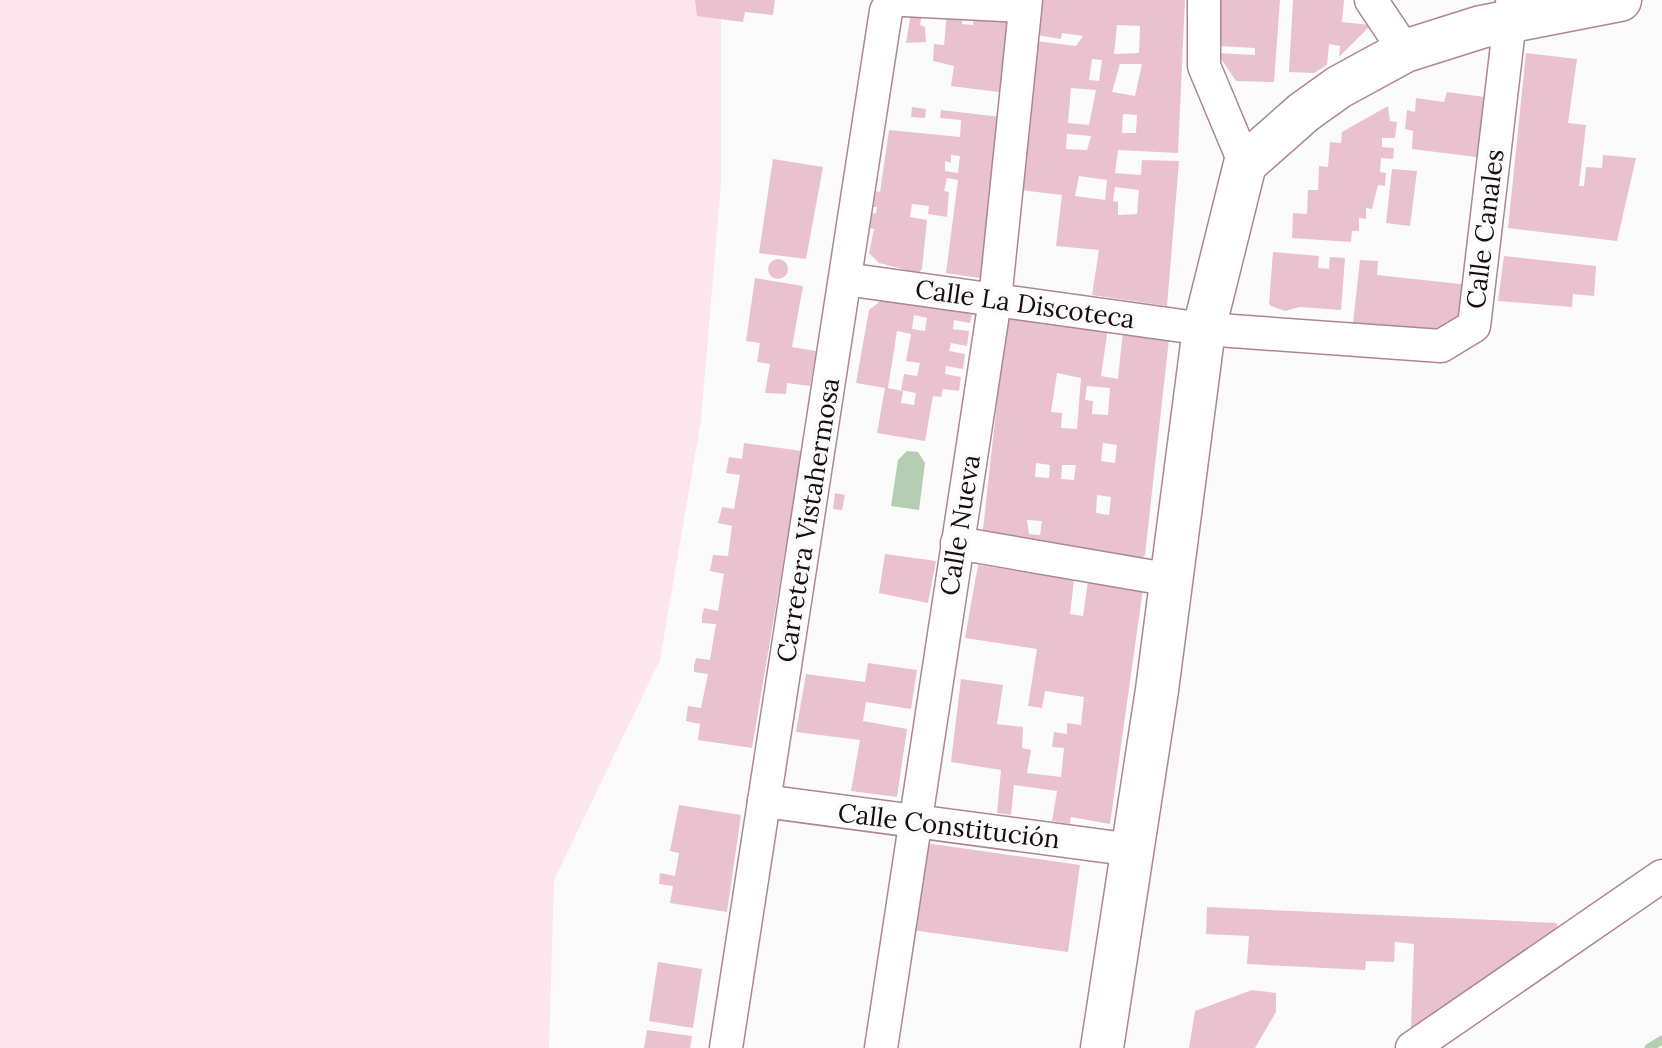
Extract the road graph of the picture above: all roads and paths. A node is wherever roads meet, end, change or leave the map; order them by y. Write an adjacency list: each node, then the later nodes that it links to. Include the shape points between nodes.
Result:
1 (902, 0): 5 (street, Carretera Vistahermosa); 9 (street, Carretera Vistahermosa, via 886,11)
2 (1204, 0): 8 (street, via 1204,66)
3 (1371, 0): 7 (street)
4 (1620, 0): 6 (main road)
5 (1026, 3): 10 (street, Calle Nueva)
6 (1511, 10): 7 (main road); 11 (street, Calle Canales, via 1474,326 1441,346)
7 (1405, 51): 8 (main road, via 1316,104)
8 (1245, 164): 11 (main road)
9 (845, 279): 10 (street, Calle La Discoteca); 14 (street, Carretera Vistahermosa)
10 (995, 300): 11 (street, Calle La Discoteca); 12 (street, Calle Nueva)
11 (1204, 329): 13 (main road)
12 (957, 543): 13 (street); 15 (street, Calle Nueva)
13 (1172, 580): 16 (main road)
14 (764, 801): 15 (street, Calle Constitución); 18 (street, Carretera Vistahermosa)
15 (914, 821): 16 (street, Calle Constitución); 19 (street, Calle Nueva)
16 (1133, 850): 20 (main road)
17 (1662, 876): 21 (street)
18 (726, 1048)
19 (881, 1048)
20 (1102, 1048)
21 (1412, 1048)

